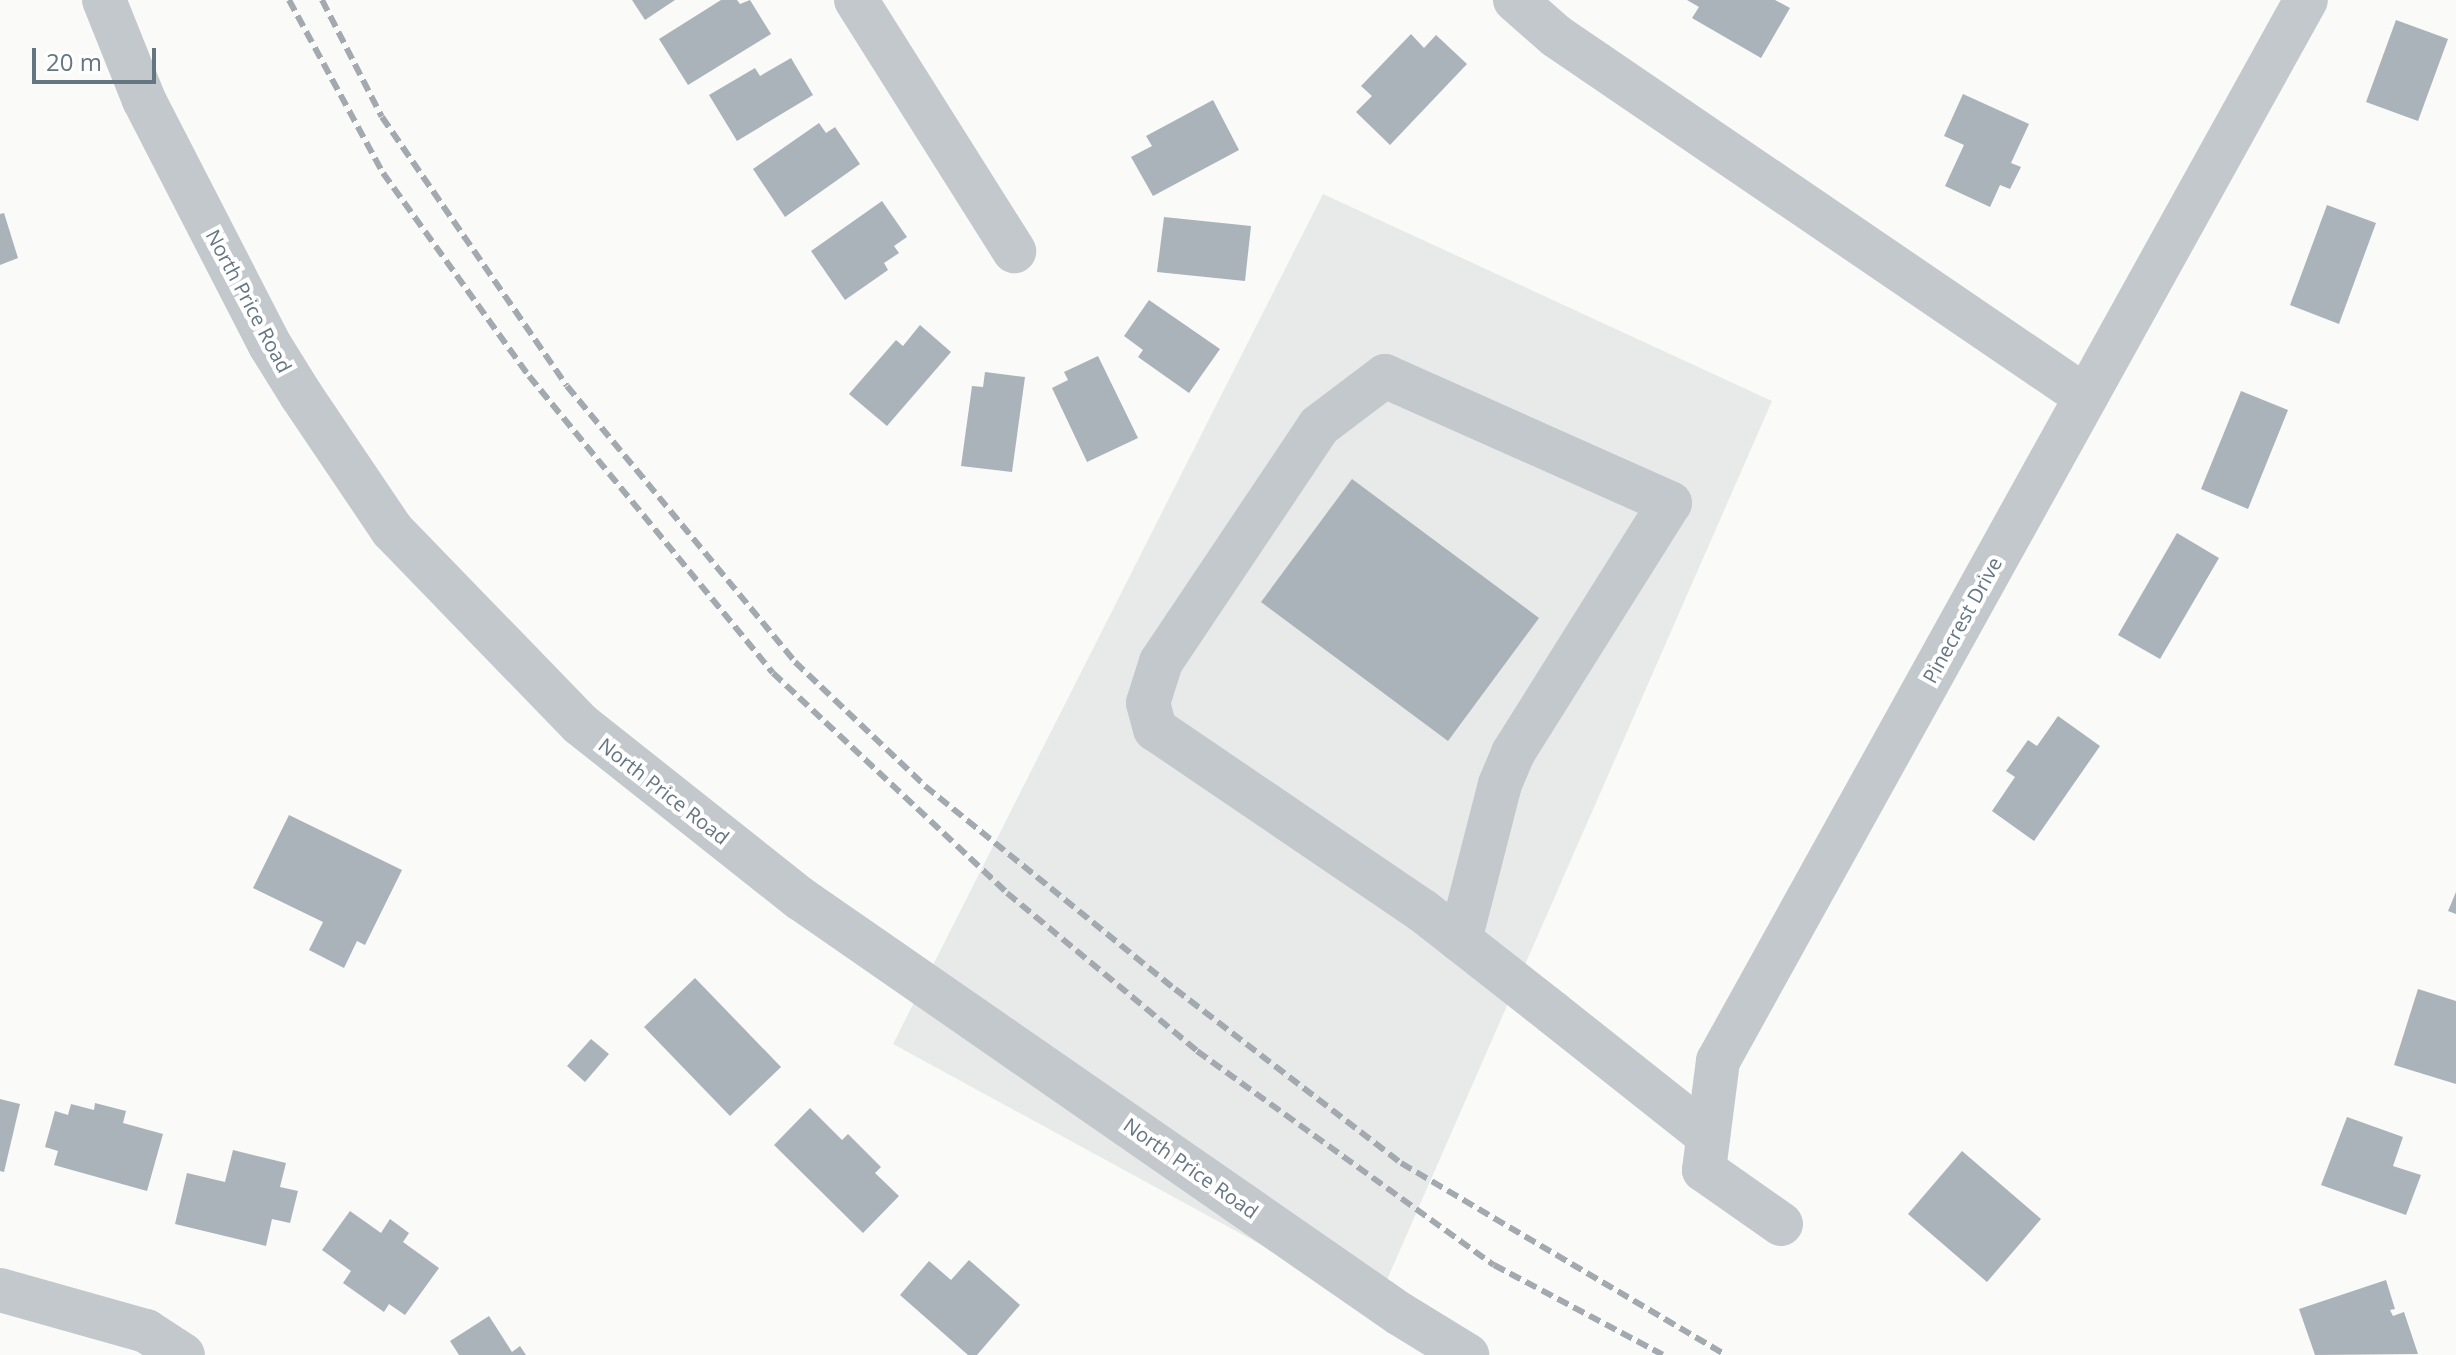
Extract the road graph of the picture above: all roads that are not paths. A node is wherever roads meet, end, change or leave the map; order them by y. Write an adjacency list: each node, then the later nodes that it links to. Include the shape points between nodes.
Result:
1 (104, 0): 12 (street, North Price Road, via 144,100 301,395 392,530 580,724 801,899 1400,1314)
2 (856, 0): 5 (street)
3 (2306, 0): 6 (street, Pinecrest Drive)
4 (1539, 8): 6 (street)
5 (1014, 251)
6 (2086, 397): 8 (street, Pinecrest Drive, via 1718,1061)
7 (1460, 940): 7 (street, via 1155,729 1148,703 1161,662 1319,426 1385,376 1670,503 1513,753 1500,784); 8 (street)
8 (1708, 1136): 9 (street, Pinecrest Drive, via 1704,1170)
9 (1781, 1224)
10 (0, 1290): 11 (street, via 146,1331)
11 (183, 1355)
12 (1467, 1355)

